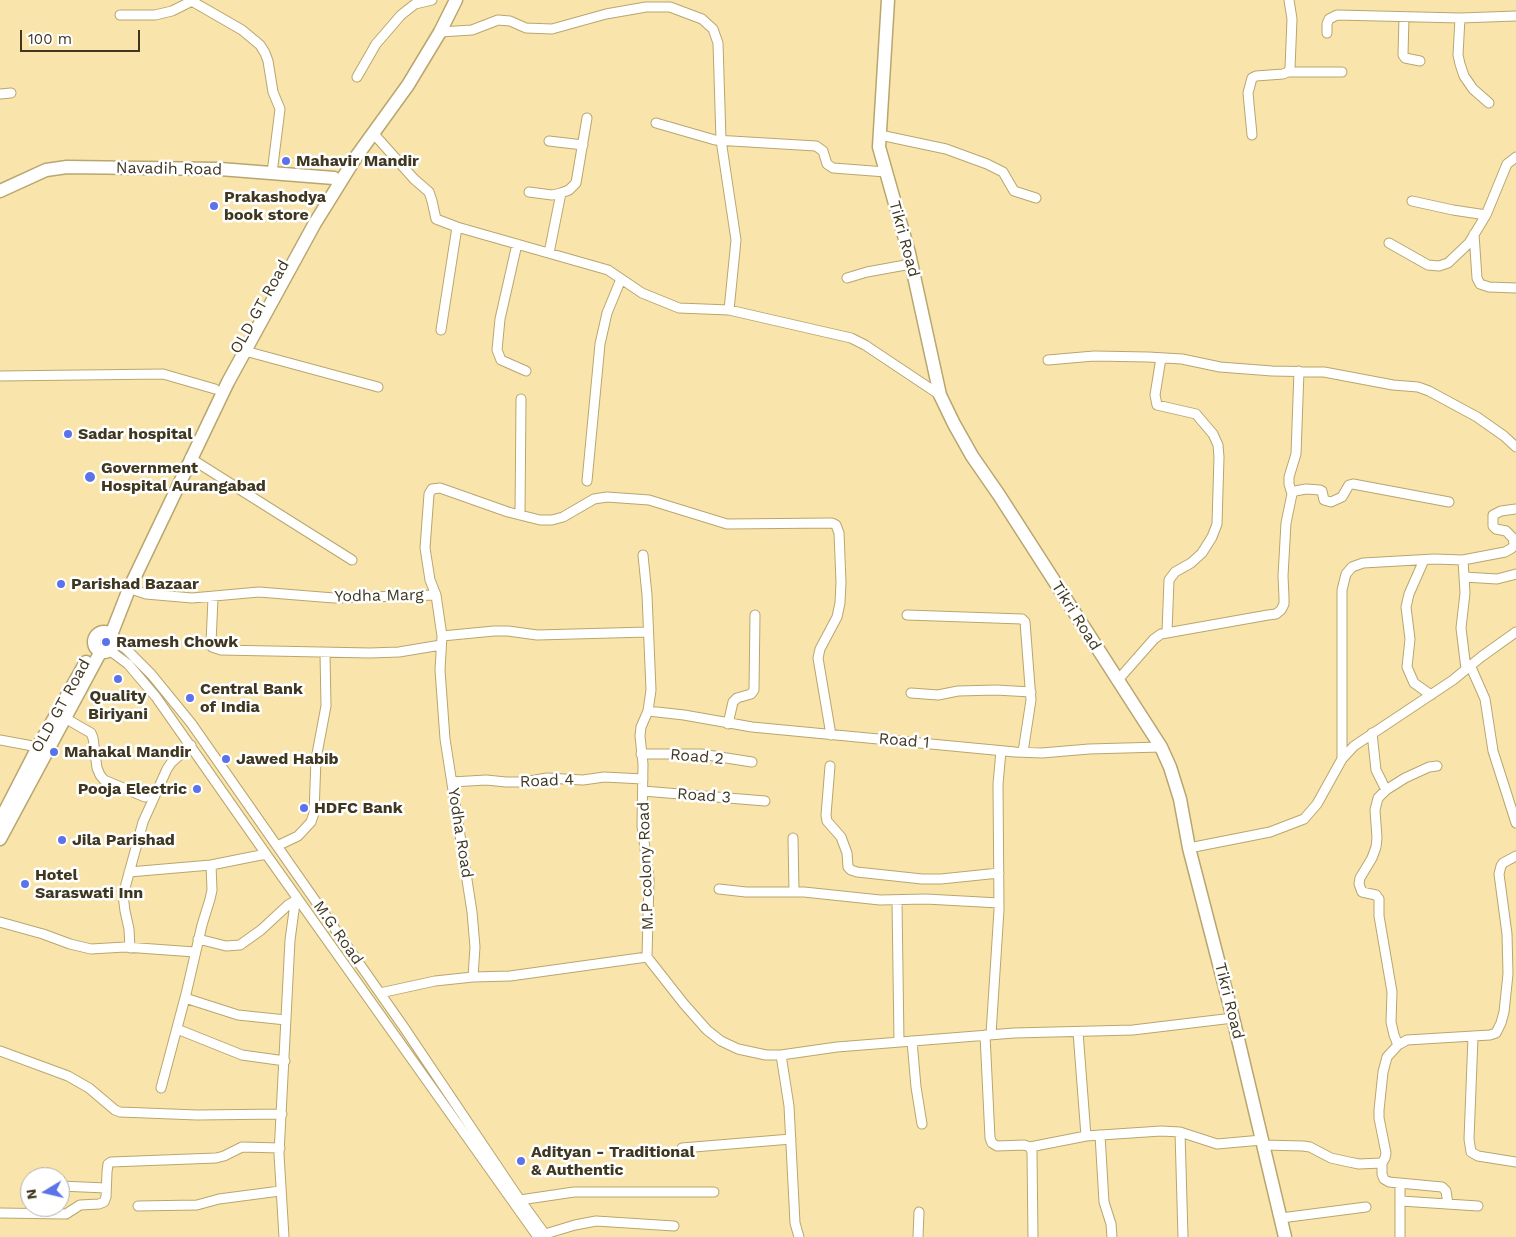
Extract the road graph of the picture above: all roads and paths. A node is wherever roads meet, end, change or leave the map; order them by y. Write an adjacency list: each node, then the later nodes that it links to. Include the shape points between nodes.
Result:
1 (432, 0): 17 (street, via 416,4 401,15 376,44)
2 (449, 0): 32 (main road, OLD GT Road, via 402,80 348,153)
3 (456, 0): 12 (main road, OLD GT Road)
4 (888, 0): 25 (main road, Tikri Road)
5 (1289, 0): 15 (street, via 1292,19)
6 (191, 1): 8 (street, via 155,15); 31 (street, via 242,30 265,53 280,109)
7 (633, 4): 12 (street, via 552,29 526,28 498,20 472,30); 26 (street, via 670,8 702,19 713,29 718,43)
8 (120, 15)
9 (1516, 16): 11 (street)
10 (1404, 17): 11 (street); 13 (street, via 1337,15 1329,19); 14 (street, via 1403,55)
11 (1460, 18): 20 (street, via 1458,55 1464,76)
12 (440, 32): 23 (main road, OLD GT Road, via 408,85)
13 (1327, 33)
14 (1420, 61)
15 (1288, 72): 16 (street); 24 (street, via 1252,78 1248,93)
16 (1342, 72)
17 (357, 77)
18 (11, 93): 19 (street)
19 (0, 94)
20 (1489, 103)
21 (587, 118): 28 (street)
22 (656, 123): 26 (street)
23 (373, 133): 32 (main road, OLD GT Road); 39 (street, via 429,192 436,219)
24 (1252, 134)
25 (880, 135): 30 (main road, Tikri Road, via 879,147); 36 (street, via 946,149 987,164 1003,172 1014,191)
26 (721, 140): 30 (street, via 816,146 823,151 827,164 832,168); 48 (street, via 736,240)
27 (550, 141): 28 (street)
28 (583, 145): 35 (street, via 576,183)
29 (1516, 157): 38 (street, via 1507,164)
30 (886, 172): 44 (main road, Tikri Road)
31 (272, 173): 32 (main road, Navadih Road); 33 (main road, Navadih Road, via 67,167 46,170)
32 (337, 180): 50 (main road, OLD GT Road); 57 (main road, OLD GT Road)
33 (0, 191)
34 (529, 192): 35 (street)
35 (561, 193): 43 (street)
36 (1036, 198)
37 (1412, 201): 38 (street)
38 (1486, 215): 40 (street)
39 (457, 227): 42 (street); 49 (street)
40 (1474, 234): 41 (street, via 1448,263 1438,266 1428,266); 47 (street, via 1480,284)
41 (1389, 243)
42 (517, 244): 43 (street); 53 (street, via 500,319 497,350 501,360)
43 (549, 253): 46 (street, via 608,270)
44 (912, 264): 45 (street); 58 (main road, Tikri Road)
45 (847, 278)
46 (621, 279): 48 (street, via 642,293 679,308); 62 (street, via 607,313 602,336)
47 (1516, 288)
48 (729, 310): 58 (street, via 851,338)
49 (441, 330)
50 (245, 351): 56 (street); 61 (main road, OLD GT Road)
51 (1161, 358): 52 (street, via 1094,356); 54 (street, via 1220,367); 79 (street, via 1155,395 1157,405 1196,414 1216,438 1219,457 1217,524 1202,553 1169,580)
52 (1048, 360)
53 (526, 371)
54 (1299, 371): 60 (street, via 1334,373 1424,389 1483,421); 63 (street, via 1296,454 1289,476)
55 (0, 376): 57 (street, via 163,374)
56 (378, 387)
57 (216, 389): 73 (main road, OLD GT Road)
58 (940, 394): 85 (main road, Tikri Road, via 972,456)
59 (521, 399): 66 (street)
60 (1516, 447)
61 (190, 458): 68 (street); 73 (main road, OLD GT Road)
62 (587, 481)
63 (1292, 494): 64 (street, via 1300,490 1320,490 1324,500 1331,502 1342,497 1353,484); 79 (street, via 1286,523 1284,604 1281,610 1268,616)
64 (1449, 502)
65 (1516, 509): 70 (street, via 1493,514 1492,519 1496,529 1506,531 1513,538 1512,548 1490,556)
66 (520, 515): 74 (street, Yodha Marg, via 440,488 432,489 425,548); 93 (street, Yodha Marg, via 552,520 594,499 607,497 649,500 727,524 824,522 836,525 840,545 840,603 818,658)
67 (643, 555): 78 (street, M.P colony Road)
68 (352, 560)
69 (1424, 560): 70 (street); 88 (street, via 1406,607 1410,639 1407,667 1414,682); 101 (street, via 1356,564 1343,580)
70 (1463, 560): 72 (street)
71 (1516, 574): 72 (street, via 1497,579)
72 (1464, 577): 84 (street, via 1461,628)
73 (126, 587): 75 (street, Yodha Marg, via 146,594 176,598); 82 (main road, OLD GT Road)
74 (436, 595): 75 (street, Yodha Marg, via 334,598 259,592); 81 (street, Yodha Road)
75 (213, 598): 83 (street, via 211,643 217,649)
76 (755, 615): 91 (street, via 754,690 733,702)
77 (907, 615): 86 (street, via 1022,619 1025,622)
78 (648, 632): 81 (street, via 537,635 494,631); 89 (street, M.P colony Road, via 651,690)
79 (1167, 632): 85 (street, via 1154,639)
80 (1516, 632): 84 (street)
81 (441, 640): 83 (street, via 399,652); 106 (street, Yodha Road, via 441,696)
82 (106, 643): 90 (main road, OLD GT Road); 95 (street, M.G Road, via 142,679); 96 (main road, OLD GT Road); 115 (street, M.G Road, via 125,648 166,692)
83 (325, 653): 115 (street, via 326,706 316,759 314,814 298,836)
84 (1468, 667): 88 (street); 112 (street, via 1485,699 1492,751)
85 (1117, 681): 97 (main road, Tikri Road)
86 (1031, 692): 87 (street); 99 (street)
87 (911, 693)
88 (1432, 694): 92 (street)
89 (648, 711): 91 (street, Road 1); 100 (street, M.P colony Road, via 641,727)
90 (65, 718): 109 (street, via 91,732 97,768 104,780); 114 (main road, OLD GT Road)
91 (728, 724): 93 (street, Road 1)
92 (1372, 734): 101 (street); 107 (street, via 1376,770)
93 (831, 735): 98 (street, Road 1)
94 (0, 740): 96 (street)
95 (191, 744): 117 (street, M.G Road); 120 (street, via 167,769 143,822)
96 (38, 747): 111 (main road, OLD GT Road)
97 (1161, 747): 99 (street, Road 1); 116 (main road, Tikri Road, via 1178,791)
98 (1001, 751): 99 (street, Road 1); 121 (street)
99 (1023, 752)
100 (641, 754): 102 (street, Road 2, via 701,754); 105 (street, M.P colony Road)
101 (1342, 759): 116 (street, via 1318,804 1304,819 1270,832)
102 (752, 762)
103 (830, 766): 121 (street, via 827,821 841,838 851,870 922,879)
104 (1437, 766): 107 (street, via 1428,767)
105 (643, 779): 106 (street, Road 4, via 604,777); 108 (street, M.P colony Road)
106 (452, 782): 133 (street, Yodha Road, via 473,921)
107 (1386, 790): 145 (street, via 1376,804 1376,847 1359,884 1362,892 1376,895 1379,899 1392,992 1391,1022)
108 (643, 791): 110 (street, Road 3); 132 (street, M.P colony Road, via 642,826 649,879)
109 (145, 797)
110 (765, 800)
111 (0, 821)
112 (1516, 823)
113 (794, 838): 123 (street)
114 (0, 839)
115 (278, 846): 135 (street, M.G Road)
116 (1189, 848): 137 (main road, Tikri Road)
117 (266, 854): 119 (street); 124 (street, M.G Road)
118 (1516, 856): 129 (street, via 1503,863 1500,874)
119 (211, 865): 120 (street); 128 (street, via 212,890)
120 (129, 872): 130 (street, via 123,902)
121 (999, 873): 126 (street)
122 (719, 889): 123 (street)
123 (794, 891): 125 (street)
124 (295, 898): 128 (street, via 261,930 240,944 232,946); 138 (street); 177 (street, M.G Road)
125 (897, 901): 126 (street, via 926,899); 144 (street)
126 (999, 903): 141 (street)
127 (0, 922): 130 (street, via 86,948)
128 (198, 939): 131 (street)
129 (1512, 939): 134 (street)
130 (130, 948): 131 (street)
131 (195, 952): 136 (street)
132 (647, 957): 133 (street, via 510,976); 147 (street, via 684,1004 721,1042 738,1050)
133 (473, 977): 135 (street, via 435,981)
134 (1512, 980): 142 (street, via 1499,1029 1490,1035)
135 (380, 993): 167 (street, M.G Road)
136 (185, 998): 138 (street, via 238,1015); 139 (street)
137 (1233, 1018): 140 (street, via 1133,1030); 156 (main road, Tikri Road)
138 (286, 1020): 148 (street)
139 (177, 1029): 148 (street, via 242,1055); 149 (street)
140 (1078, 1032): 141 (street); 154 (street)
141 (988, 1034): 143 (street); 157 (street, via 990,1138 997,1146)
142 (1473, 1036): 145 (street, via 1416,1038); 161 (street, via 1471,1152)
143 (912, 1041): 144 (street); 151 (street)
144 (899, 1042): 147 (street)
145 (1398, 1045): 160 (street, via 1387,1057 1383,1072 1379,1118 1386,1152)
146 (0, 1051): 150 (street, via 68,1076 120,1112)
147 (781, 1055): 155 (street)
148 (284, 1061): 150 (street)
149 (161, 1088)
150 (282, 1114): 158 (street)
151 (922, 1124)
152 (1180, 1132): 153 (street); 156 (street, via 1217,1144); 183 (street)
153 (1100, 1135): 154 (street); 182 (street, via 1103,1193)
154 (1086, 1136): 157 (street)
155 (791, 1139): 159 (street); 179 (street, via 795,1223)
156 (1263, 1142): 160 (street, via 1310,1147 1331,1158 1359,1164); 175 (main road, Tikri Road)
157 (1030, 1147): 181 (street)
158 (280, 1148): 164 (street, via 242,1146 216,1158 111,1162 108,1164); 165 (street)
159 (682, 1148)
160 (1382, 1162): 162 (street, via 1384,1179)
161 (1516, 1162)
162 (1400, 1183): 168 (street); 169 (street, via 1442,1188 1446,1191)
163 (70, 1186): 164 (street)
164 (106, 1188): 174 (street, via 104,1202 80,1205 66,1214)
165 (280, 1191): 170 (street, via 196,1205); 178 (street)
166 (714, 1192): 167 (street, via 574,1192)
167 (520, 1200): 177 (street, M.G Road)
168 (1401, 1202): 169 (street); 185 (street)
169 (1448, 1204): 171 (street)
170 (138, 1206)
171 (1478, 1206)
172 (1366, 1207): 175 (street)
173 (919, 1212): 180 (street)
174 (0, 1213)
175 (1281, 1218): 184 (main road, Tikri Road)
176 (674, 1226): 177 (street, via 596,1222 574,1225)
177 (543, 1236)
178 (284, 1237)
179 (800, 1237)
180 (918, 1237)
181 (1033, 1237)
182 (1112, 1237)
183 (1183, 1237)
184 (1285, 1237)
185 (1400, 1237)

